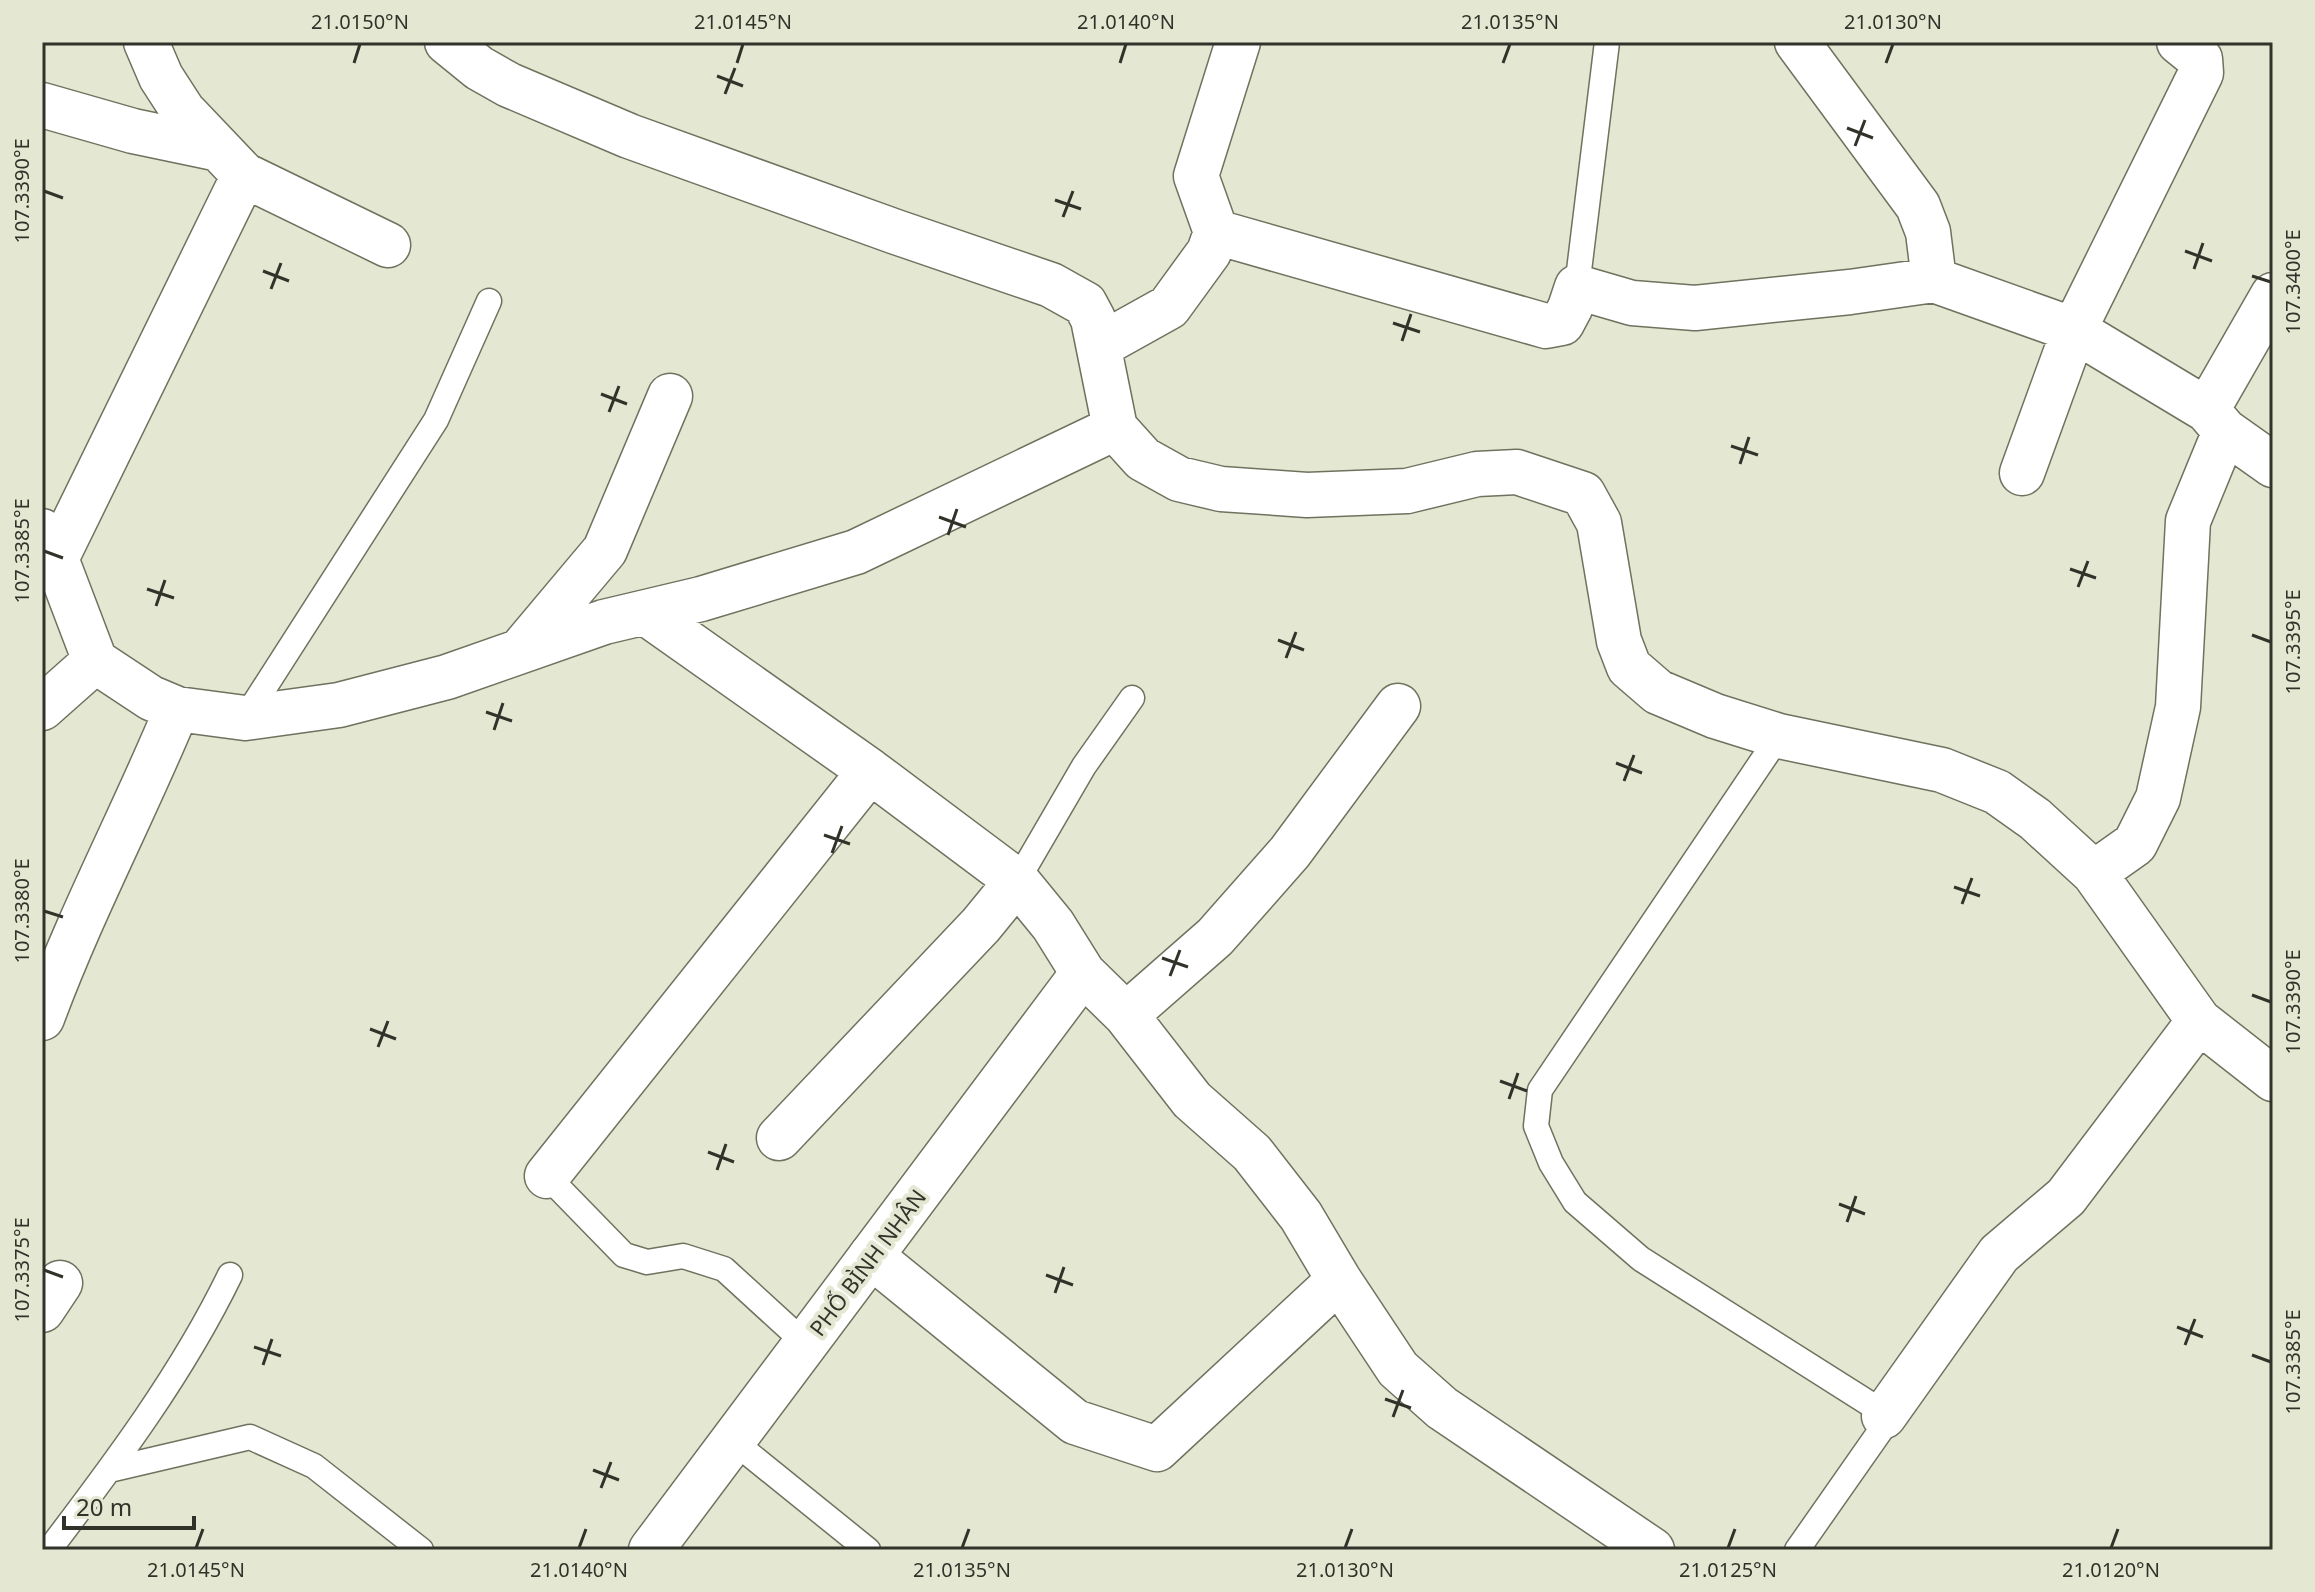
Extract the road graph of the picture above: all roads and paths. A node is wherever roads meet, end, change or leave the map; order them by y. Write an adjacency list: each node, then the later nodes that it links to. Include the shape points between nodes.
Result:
1 (146, 42): 8 (street, via 183,111)
2 (447, 42): 16 (street, via 509,85 629,136 1051,285 1085,304)
3 (1238, 42): 9 (street, via 1196,176)
4 (1607, 42): 12 (lane)
5 (1797, 42): 11 (street, via 1918,206 1928,232)
6 (2179, 42): 15 (street, via 2200,59 2201,73)
7 (42, 105): 8 (street)
8 (232, 162): 10 (street); 22 (street)
9 (1216, 232): 12 (street, via 1546,326 1562,323); 16 (street, via 1209,252 1169,307)
10 (388, 245)
11 (1934, 280): 12 (street, via 1695,308 1632,303); 15 (street)
12 (1577, 287)
13 (2273, 295): 18 (street)
14 (489, 301): 30 (lane, via 436,420)
15 (2074, 330): 18 (street); 21 (street)
16 (1099, 346): 19 (street)
17 (670, 396): 24 (street, via 605,550)
18 (2216, 420): 20 (street); 33 (street, via 2188,521 2178,707 2158,798 2135,844)
19 (1115, 428): 23 (street, via 856,552); 31 (street, via 1143,459 1179,479 1221,489 1307,495 1407,491 1477,474 1517,472 1583,494 1599,523 1619,641 1629,667 1658,692)
20 (2273, 465)
21 (2022, 473)
22 (49, 545): 25 (street)
23 (646, 613): 24 (street); 32 (street)
24 (521, 650): 30 (street, via 447,677 339,705)
25 (95, 661): 28 (street); 29 (street)
26 (1132, 698): 34 (lane, via 1084,766)
27 (1398, 706): 36 (street, via 1290,852 1215,937)
28 (42, 708)
29 (177, 709): 30 (street); 37 (street, via 66,952)
30 (245, 718)
31 (1779, 736): 33 (street, via 1942,770 1997,792); 46 (lane, via 1540,1090 1536,1126 1575,1202 1641,1259)
32 (870, 771): 34 (street); 41 (street)
33 (2094, 873): 38 (street)
34 (1017, 881): 35 (street); 40 (street)
35 (1083, 973): 36 (street); 42 (street, PHỐ BÌNH NHÂN)
36 (1126, 1015): 44 (street, via 1192,1100 1252,1153 1301,1216)
37 (42, 1018)
38 (2199, 1021): 39 (street); 46 (street, via 2066,1197 1999,1254)
39 (2273, 1079)
40 (779, 1138)
41 (547, 1176): 45 (lane, via 624,1255 647,1262 683,1256 724,1269)
42 (871, 1256): 44 (street, via 1075,1422 1157,1449); 45 (street, PHỐ BÌNH NHÂN)
43 (230, 1275): 48 (lane, via 209,1319)
44 (1339, 1280): 53 (street, via 1398,1369 1442,1408)
45 (806, 1344): 47 (street, PHỐ BÌNH NHÂN)
46 (1884, 1416): 54 (lane, via 1881,1430)
47 (733, 1441): 51 (street, PHỐ BÌNH NHÂN); 52 (lane)
48 (109, 1470): 49 (lane); 50 (lane, via 250,1437 314,1466)
49 (49, 1550)
50 (421, 1550)
51 (651, 1550)
52 (868, 1550)
53 (1652, 1550)
54 (1797, 1550)

